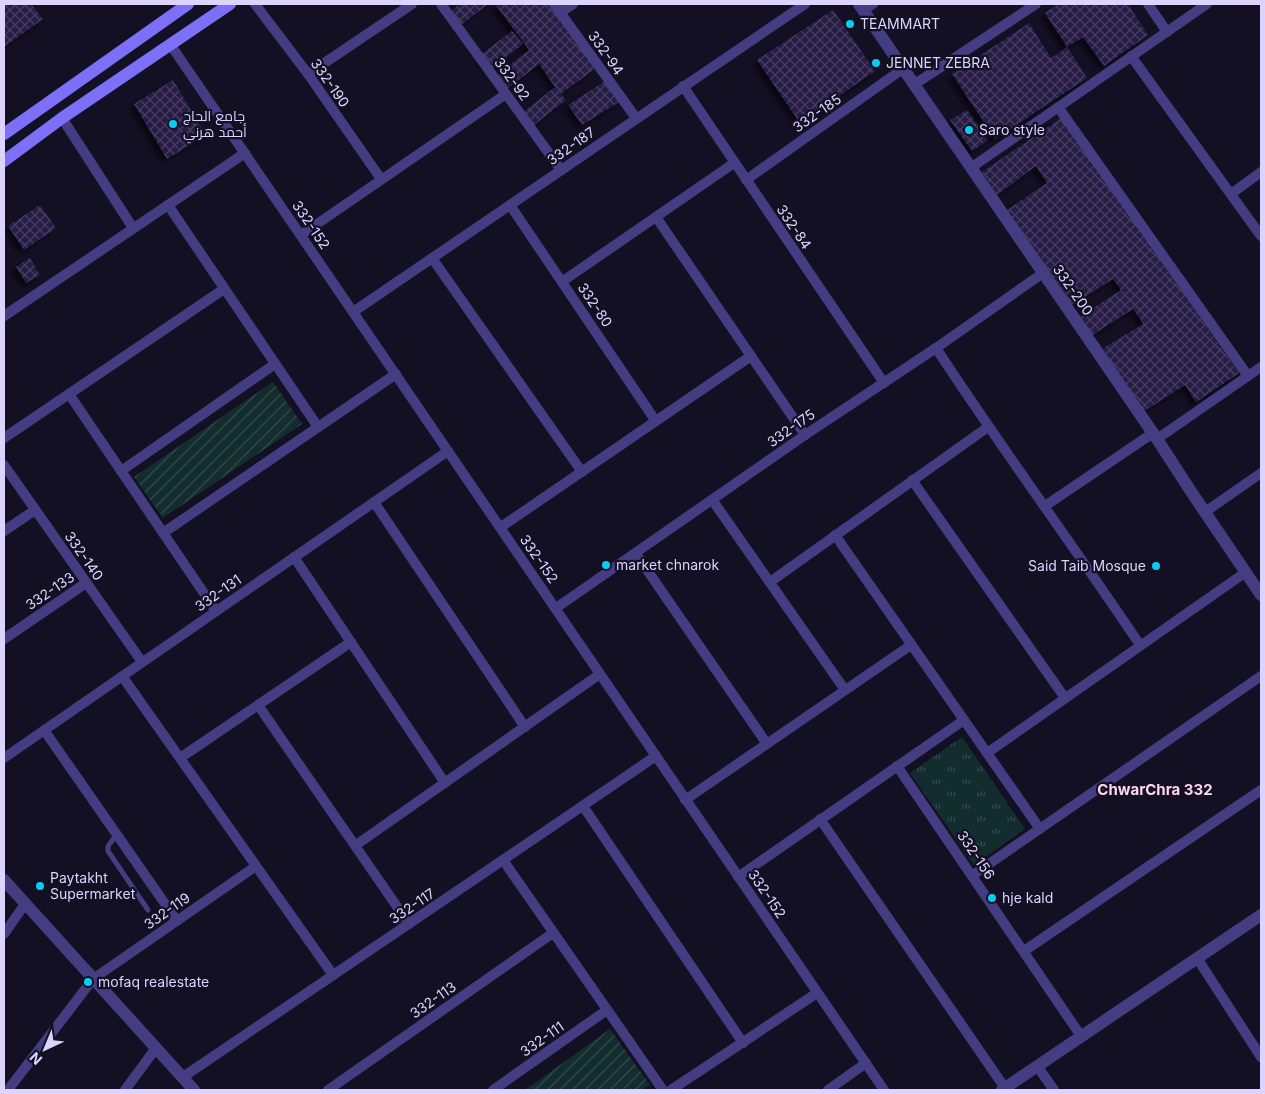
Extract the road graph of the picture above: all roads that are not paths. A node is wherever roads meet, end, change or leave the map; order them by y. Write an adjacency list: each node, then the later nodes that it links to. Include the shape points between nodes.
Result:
1 (188, 4): 24 (main road)
2 (230, 4): 14 (main road)
3 (256, 4): 17 (street, 332-190)
4 (412, 4): 17 (street)
5 (441, 4): 20 (street, 332-92)
6 (573, 4): 12 (street)
7 (804, 4): 19 (street, 332-187)
8 (1036, 4): 18 (street)
9 (1148, 4): 13 (street)
10 (1207, 4): 13 (street)
11 (865, 6): 16 (street, 332-200)
12 (558, 8): 23 (street, 332-94)
13 (1167, 32): 15 (street)
14 (170, 44): 22 (main road); 25 (street, 332-152)
15 (1131, 56): 21 (street); 33 (street)
16 (904, 68): 18 (street, 332-200); 32 (street, 332-185)
17 (308, 74): 31 (street, 332-190)
18 (915, 84): 28 (street, 332-200)
19 (683, 86): 23 (street, 332-187); 27 (street, 332-84)
20 (506, 94): 29 (street, 332-92); 31 (street)
21 (1058, 107): 28 (street); 51 (street)
22 (62, 118): 26 (main road); 37 (street)
23 (636, 118): 29 (street, 332-187)
24 (4, 134)
25 (246, 153): 34 (street); 38 (street, 332-152)
26 (4, 161)
27 (734, 163): 32 (street, 332-84); 36 (street)
28 (972, 167): 41 (street, 332-200)
29 (561, 170): 35 (street, 332-187)
30 (1261, 172): 33 (street)
31 (381, 179): 38 (street)
32 (746, 180): 52 (street, 332-84)
33 (1231, 194): 39 (street)
34 (168, 205): 37 (street); 43 (street)
35 (510, 206): 40 (street, 332-187); 42 (street, 332-80)
36 (656, 217): 42 (street); 47 (street)
37 (134, 228): 45 (street)
38 (301, 235): 44 (street, 332-152)
39 (1261, 236)
40 (432, 258): 44 (street, 332-187); 63 (street)
41 (1043, 273): 46 (street, 332-175); 58 (street, 332-200)
42 (563, 281): 54 (street, 332-80)
43 (224, 289): 48 (street); 53 (street)
44 (353, 312): 50 (street, 332-152)
45 (4, 316)
46 (936, 348): 52 (street, 332-175); 56 (street)
47 (751, 356): 54 (street); 57 (street)
48 (275, 364): 55 (street); 62 (street)
49 (1261, 367): 51 (street)
50 (396, 374): 55 (street); 60 (street, 332-152)
51 (1248, 376): 58 (street)
52 (884, 383): 57 (street, 332-175)
53 (69, 394): 59 (street); 62 (street)
54 (655, 420): 63 (street)
55 (318, 427): 73 (street)
56 (988, 427): 65 (street); 68 (street)
57 (805, 435): 66 (street, 332-175)
58 (1155, 436): 68 (street); 70 (street, 332-200)
59 (4, 438)
60 (448, 451): 67 (street, 332-131); 71 (street, 332-152)
61 (4, 465): 69 (street, 332-140)
62 (121, 471): 73 (street)
63 (582, 472): 71 (street)
64 (1261, 473): 70 (street)
65 (912, 480): 74 (street); 92 (street)
66 (713, 500): 75 (street, 332-175); 78 (street)
67 (374, 502): 76 (street, 332-131); 95 (street)
68 (1044, 506): 86 (street)
69 (35, 510): 72 (street); 79 (street, 332-140)
70 (1204, 512): 77 (street, 332-200)
71 (501, 527): 81 (street, 332-152)
72 (4, 532)
73 (163, 533): 82 (street)
74 (835, 535): 78 (street); 85 (street)
75 (636, 554): 81 (street, 332-175); 97 (street)
76 (294, 557): 82 (street, 332-131); 84 (street)
77 (1246, 572): 80 (street, 332-200); 86 (street)
78 (770, 582): 91 (street)
79 (86, 583): 83 (street, 332-133); 87 (street, 332-140)
80 (1261, 595)
81 (556, 608): 88 (street, 332-152)
82 (216, 611): 87 (street, 332-131)
83 (4, 640)
84 (351, 642): 93 (street); 103 (street)
85 (911, 645): 91 (street); 94 (street)
86 (1140, 645): 92 (street)
87 (142, 662): 89 (street, 332-131)
88 (600, 674): 95 (street); 99 (street, 332-152)
89 (122, 676): 96 (street, 332-131); 101 (street)
90 (1261, 676): 108 (street)
91 (845, 690): 97 (street)
92 (1065, 698): 98 (street)
93 (258, 705): 101 (street); 110 (street)
94 (964, 720): 98 (street); 102 (street)
95 (524, 727): 103 (street)
96 (44, 730): 100 (street, 332-131); 109 (street)
97 (767, 744): 105 (street)
98 (987, 753): 108 (street)
99 (656, 756): 105 (street, 332-152); 106 (street, 332-117)
100 (4, 758)
101 (180, 758): 112 (street)
102 (897, 766): 107 (street); 113 (street, 332-156)
103 (444, 782): 110 (street)
104 (1261, 790): 123 (street)
105 (685, 800): 114 (street, 332-152)
106 (583, 806): 111 (street, 332-117); 130 (street)
107 (820, 819): 114 (street); 136 (street)
108 (1040, 829): 113 (street)
109 (117, 834): 117 (lane, via 108,851); 119 (street)
110 (356, 845): 120 (street)
111 (503, 860): 120 (street, 332-117); 121 (street)
112 (256, 866): 119 (street, 332-119); 125 (street)
113 (973, 875): 123 (street, 332-156)
114 (738, 877): 127 (street, 332-152)
115 (4, 880): 116 (street)
116 (26, 904): 122 (street); 126 (street)
117 (148, 910)
118 (1261, 915): 124 (street)
119 (177, 921): 126 (street, 332-119)
120 (409, 924): 125 (street, 332-117)
121 (553, 933): 128 (street); 140 (street, 332-113)
122 (4, 934)
123 (1024, 951): 129 (street, 332-156)
124 (1197, 958): 129 (street); 132 (street)
125 (333, 975): 135 (street, 332-117)
126 (93, 978): 131 (street); 137 (street, 332-119)
127 (817, 993): 130 (street); 133 (street, 332-152)
128 (607, 1010): 141 (street, 332-111); 142 (street)
129 (1081, 1036): 134 (street)
130 (743, 1043): 143 (street)
131 (156, 1048): 135 (street); 138 (street)
132 (1261, 1057)
133 (866, 1063): 144 (street); 145 (street, 332-152)
134 (1037, 1066): 136 (street); 146 (street)
135 (183, 1078): 139 (street)
136 (1004, 1089)
137 (8, 1090)
138 (125, 1090)
139 (194, 1090)
140 (328, 1090)
141 (494, 1090)
142 (663, 1090)
143 (671, 1090)
144 (828, 1090)
145 (884, 1090)
146 (1054, 1090)

